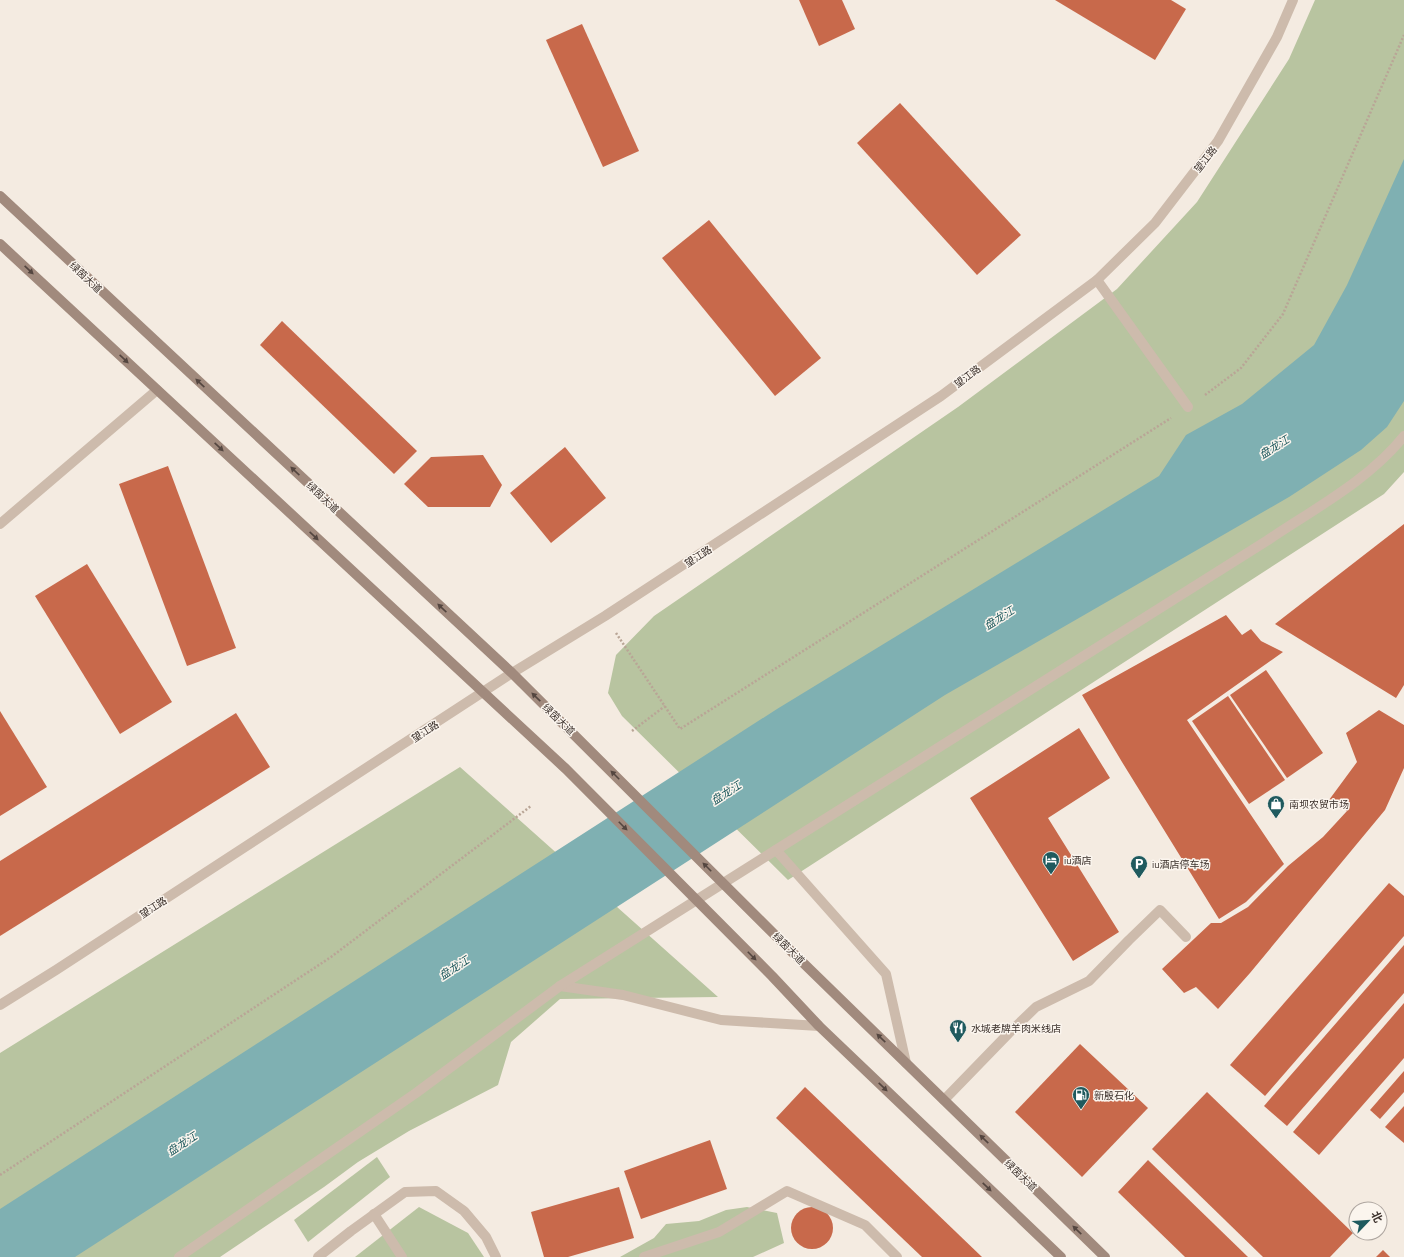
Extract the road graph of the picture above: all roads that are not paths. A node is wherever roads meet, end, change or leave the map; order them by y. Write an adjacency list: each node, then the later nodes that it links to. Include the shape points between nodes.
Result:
1 (1293, 0): 4 (street, 望江路, via 1277,37 1218,141 1155,223)
2 (0, 196): 9 (main road, 绿茵大道, one-way to 2)
3 (0, 244): 5 (main road, one-way to 5)
4 (1097, 280): 6 (street); 9 (street, 望江路, via 941,396 606,616)
5 (157, 390): 8 (street); 10 (main road, one-way to 10)
6 (1188, 407)
7 (1404, 436): 11 (street, via 1356,481 1274,536)
8 (0, 524)
9 (512, 673): 10 (street, 望江路); 16 (main road, 绿茵大道, one-way to 9)
10 (483, 693): 14 (street, 望江路); 15 (main road, one-way to 15, via 566,769)
11 (776, 850): 13 (street); 16 (street, via 886,974)
12 (1186, 936): 17 (street, via 1160,910 1089,981 1036,1007)
13 (560, 986): 15 (street, via 624,995 721,1020); 20 (street, via 416,1094)
14 (0, 1005)
15 (819, 1026): 25 (main road, one-way to 25)
16 (906, 1063): 17 (main road, 绿茵大道)
17 (944, 1100): 26 (main road, 绿茵大道, one-way to 17)
18 (374, 1214): 21 (street); 22 (street); 23 (street, via 405,1192 436,1191 464,1211 486,1237)
19 (648, 1256): 24 (street, via 718,1232 787,1191 865,1225)
20 (178, 1257)
21 (318, 1257)
22 (402, 1257)
23 (496, 1257)
24 (897, 1257)
25 (1061, 1257)
26 (1105, 1257)

